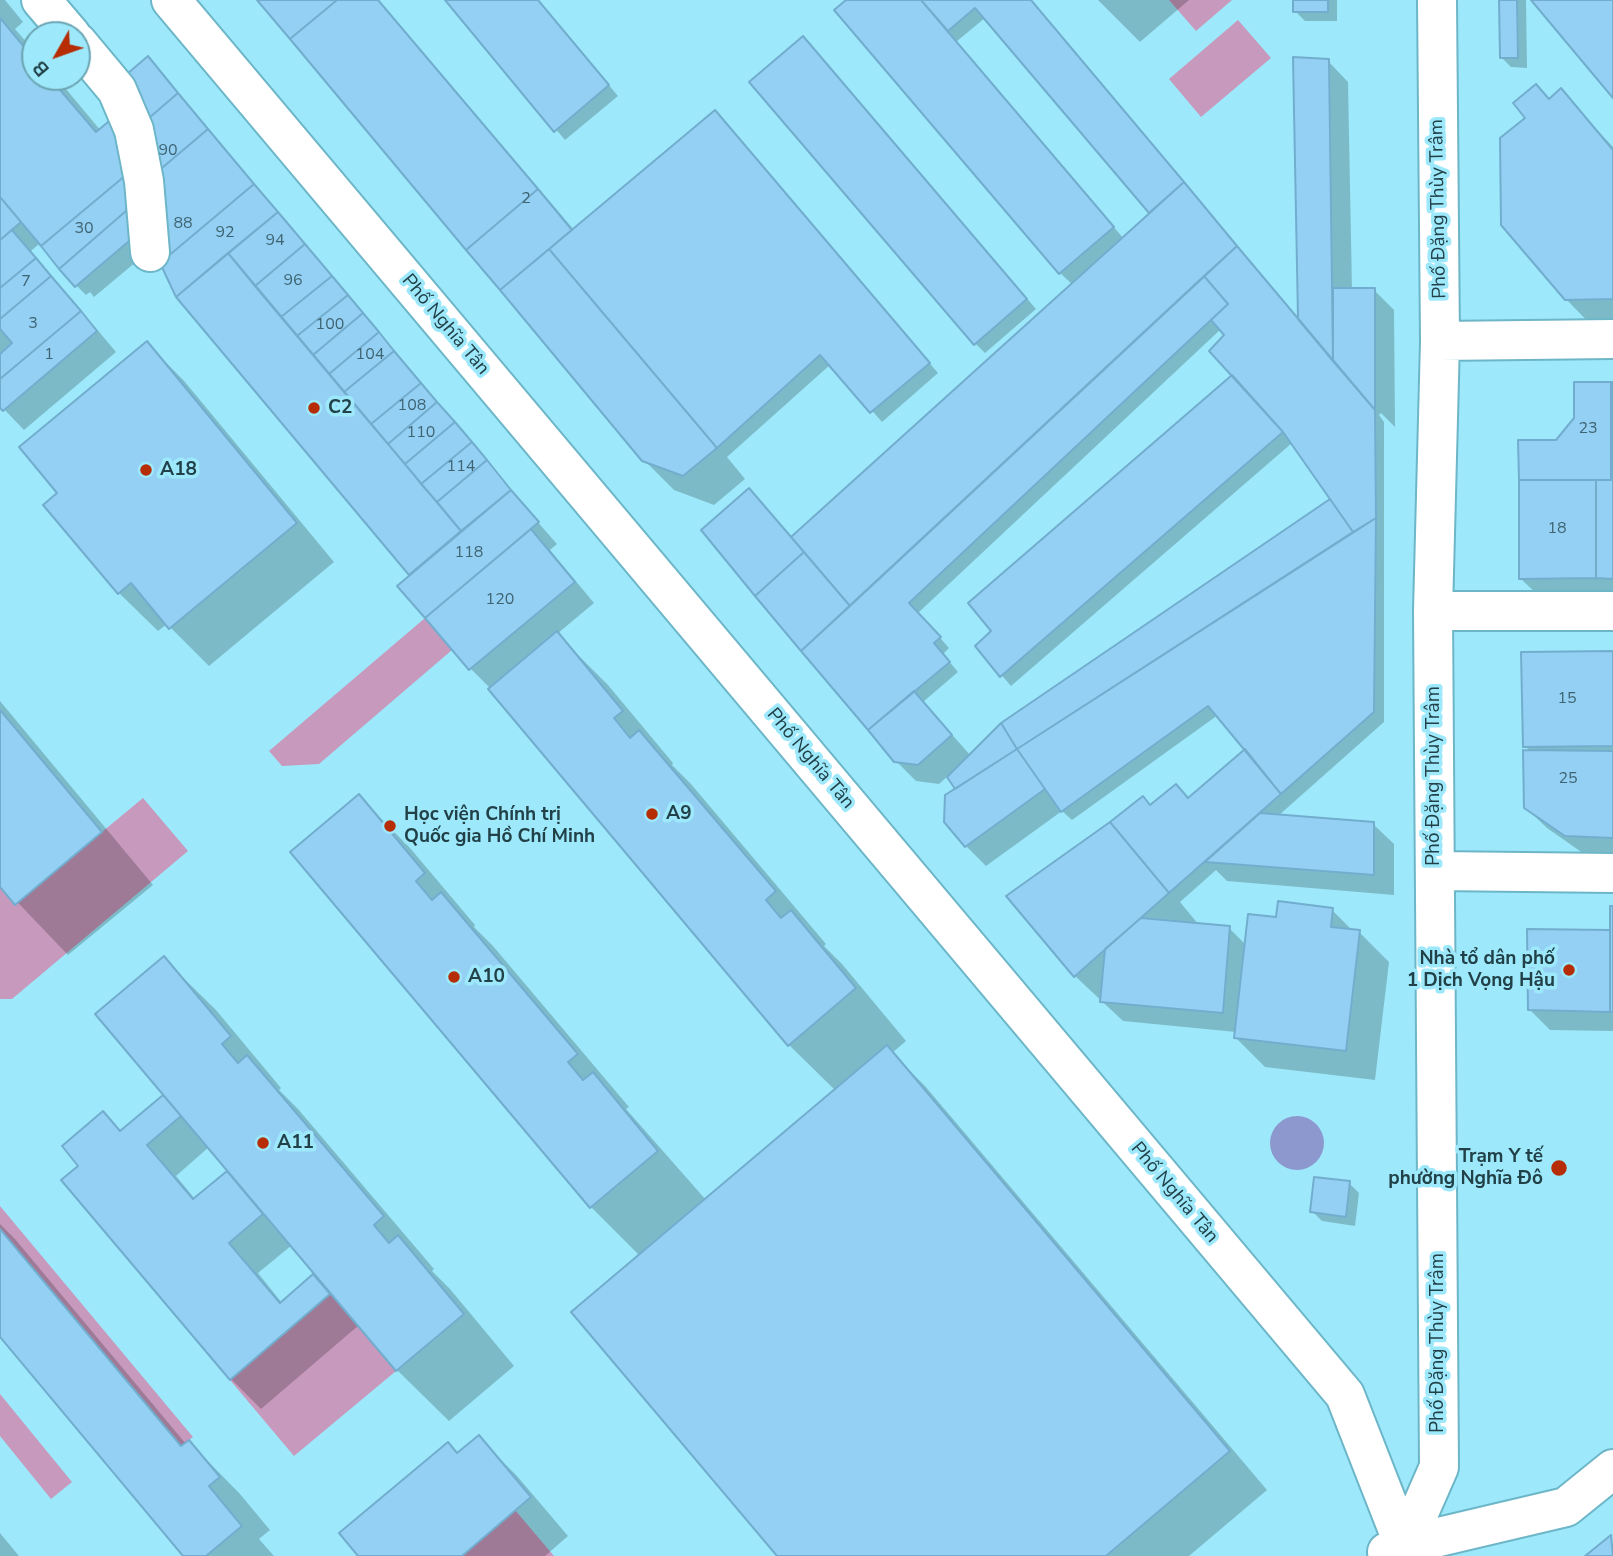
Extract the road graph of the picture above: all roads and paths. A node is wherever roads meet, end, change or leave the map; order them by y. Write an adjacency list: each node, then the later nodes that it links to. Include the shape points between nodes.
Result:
1 (41, 0): 4 (street)
2 (171, 0): 14 (street, Phố Nghĩa Tân, via 1345,1395)
3 (1437, 0): 8 (street, Phố Đặng Thùy Trâm)
4 (59, 21)
5 (91, 59): 6 (street, via 117,90 134,130)
6 (150, 252)
7 (1613, 339): 8 (street)
8 (1440, 341): 9 (street, Phố Đặng Thùy Trâm)
9 (1433, 611): 10 (street); 11 (street, Phố Đặng Thùy Trâm)
10 (1613, 611)
11 (1435, 871): 12 (street); 14 (street, Phố Đặng Thùy Trâm, via 1438,1467)
12 (1613, 873)
13 (1613, 1469): 14 (street, via 1566,1507)
14 (1398, 1553)

